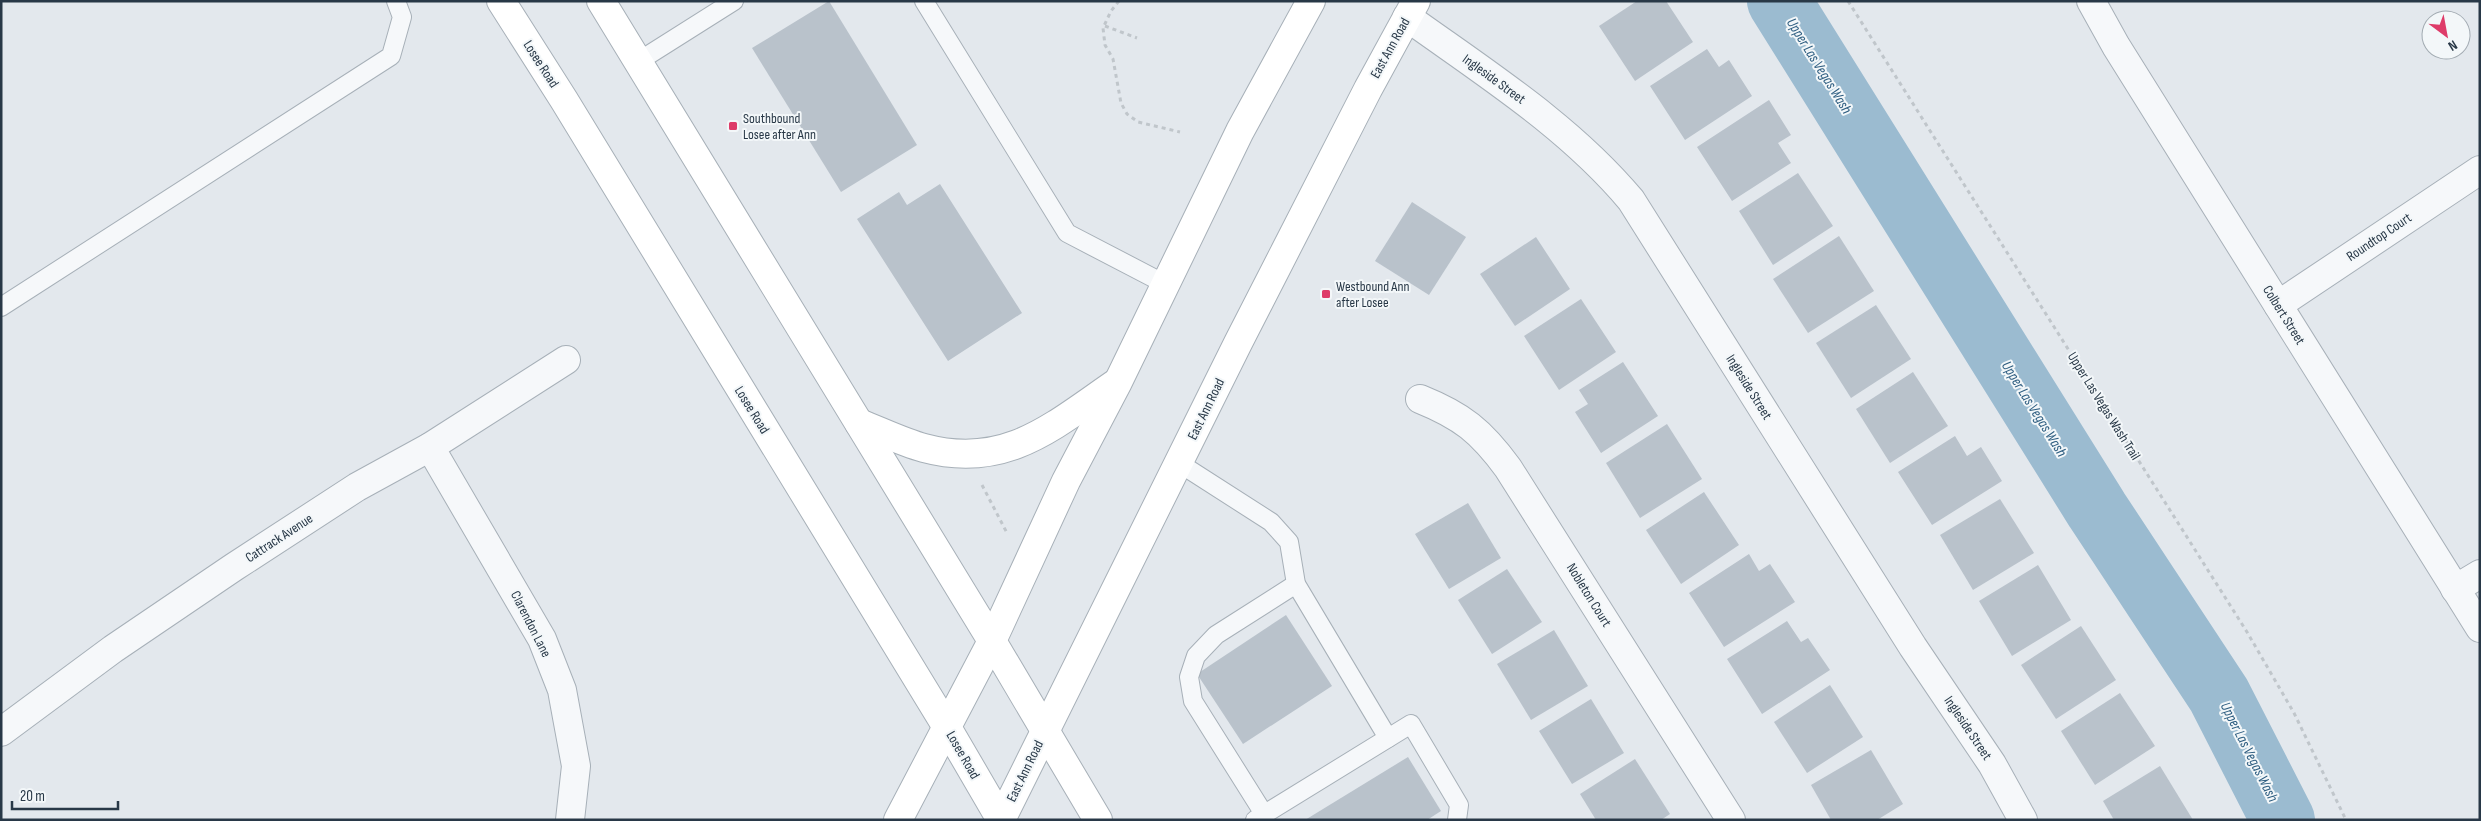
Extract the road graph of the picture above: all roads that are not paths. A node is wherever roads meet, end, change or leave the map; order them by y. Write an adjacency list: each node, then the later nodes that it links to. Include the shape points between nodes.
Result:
1 (396, 1): 13 (lane, via 402,17 391,56)
2 (501, 1): 25 (main road, Losee Road)
3 (601, 1): 9 (main road)
4 (734, 1): 9 (lane)
5 (924, 1): 11 (lane, via 1067,233)
6 (1312, 1): 11 (main road, via 1240,131)
7 (2092, 2): 12 (street, Colbert Street)
8 (1406, 6): 19 (main road, East Ann Road); 36 (street, Ingleside Street, via 1551,122 1607,172 1631,200 1908,639 1992,764)
9 (639, 61): 17 (main road)
10 (2480, 170): 12 (street, Roundtop Court)
11 (1165, 284): 15 (main road)
12 (2278, 305): 22 (street, Colbert Street)
13 (1, 307)
14 (566, 360): 18 (street, Cattrack Avenue)
15 (1118, 382): 17 (main road, via 1044,432 993,453 924,448); 24 (main road, via 1066,481)
16 (1420, 399): 35 (street, Nobleton Court, via 1463,420 1493,447)
17 (859, 423): 24 (main road)
18 (430, 447): 26 (street, Cattrack Avenue, via 357,487 226,573 112,649); 30 (street, Clarendon Lane, via 542,639 562,690 576,766)
19 (1179, 463): 21 (lane, via 1271,522 1289,542); 27 (main road, East Ann Road)
20 (2480, 574): 22 (street)
21 (1296, 584): 28 (lane); 29 (lane, via 1216,635 1196,656 1189,677 1193,701)
22 (2456, 589): 23 (street, Colbert Street)
23 (2480, 628)
24 (992, 641): 25 (main road); 27 (main road)
25 (948, 728): 31 (main road); 32 (main road, Losee Road)
26 (1, 732)
27 (1045, 732): 32 (main road, East Ann Road); 33 (main road)
28 (1388, 738): 29 (lane); 34 (lane, via 1411,724 1459,805)
29 (1260, 817)
30 (570, 820)
31 (898, 820)
32 (1001, 820)
33 (1098, 820)
34 (1457, 820)
35 (1731, 820)
36 (2023, 820)

